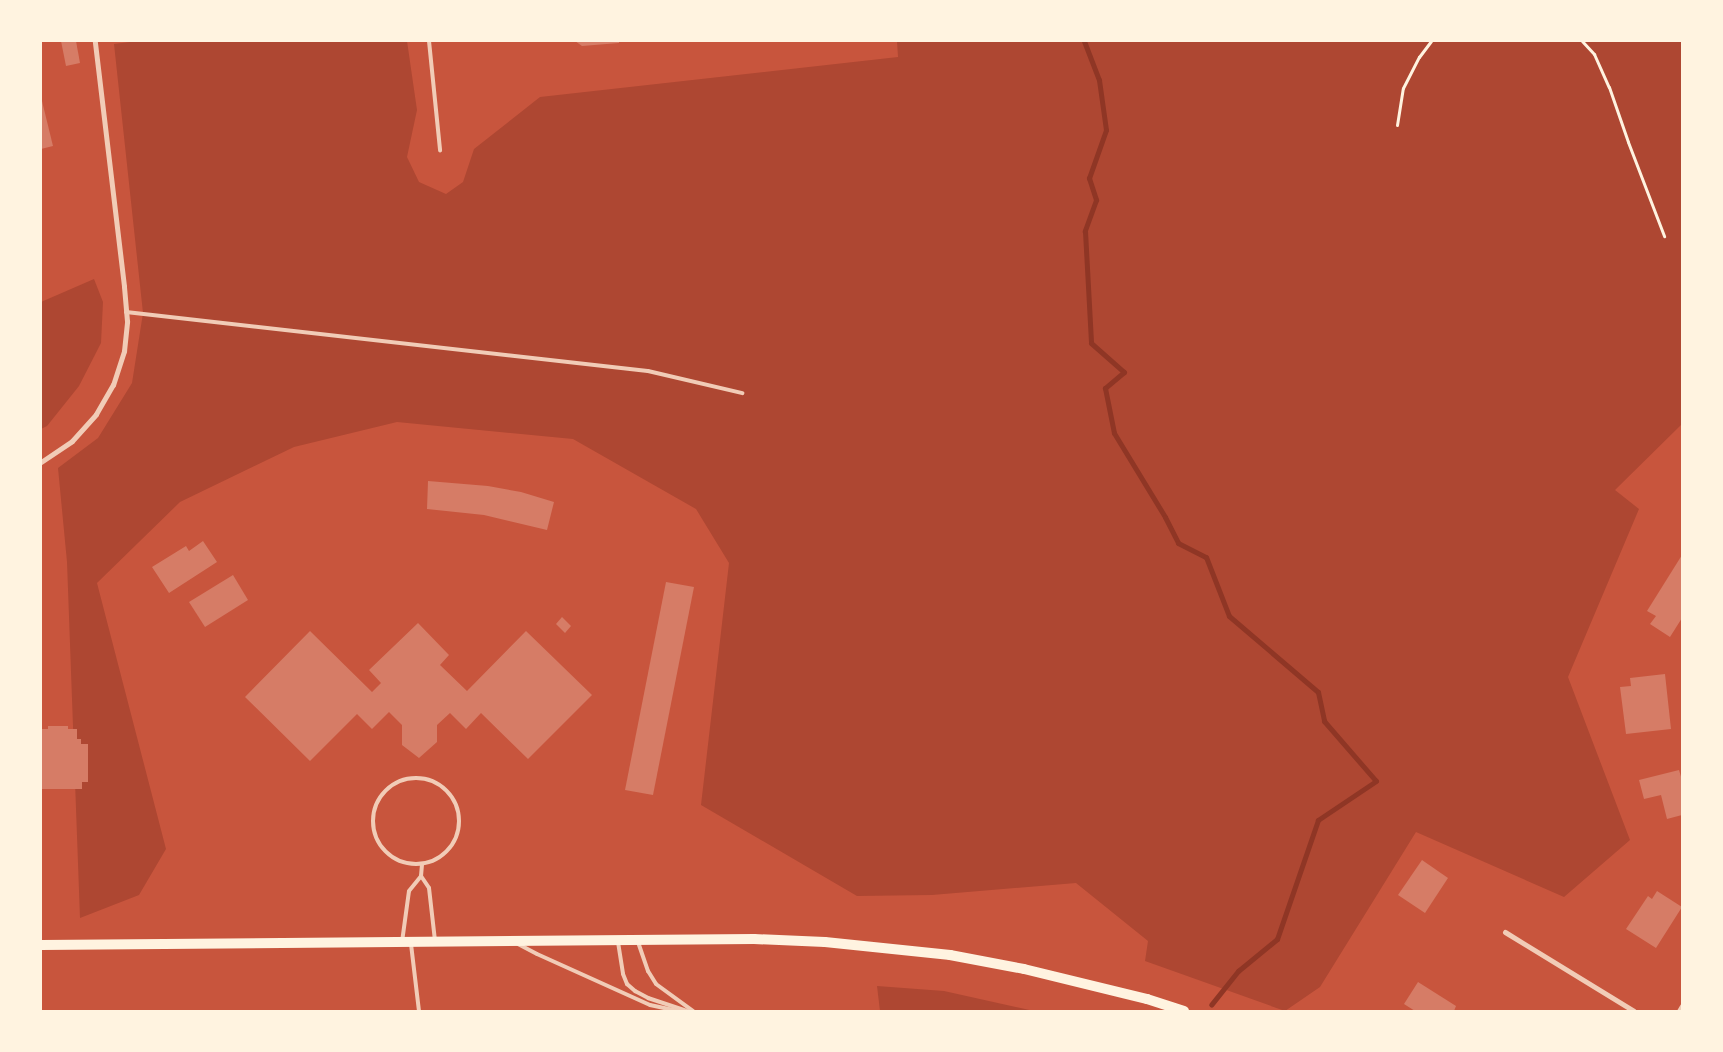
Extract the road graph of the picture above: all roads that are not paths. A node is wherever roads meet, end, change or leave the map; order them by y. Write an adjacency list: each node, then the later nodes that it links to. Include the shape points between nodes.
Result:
1 (95, 41): 4 (street)
2 (428, 41): 3 (lane)
3 (440, 150)
4 (126, 312): 5 (lane, via 648,371); 6 (street, via 124,351 113,385 96,414 72,441)
5 (742, 392)
6 (41, 462)
7 (422, 864): 7 (lane, via 439,858 455,841 458,810 437,783 422,777 407,777 381,794 374,826 379,842 391,856 407,863); 8 (lane)
8 (421, 876): 13 (lane, via 429,888); 14 (lane, via 409,891)
9 (1505, 932): 22 (street)
10 (514, 941): 11 (main road); 13 (main road); 18 (lane, via 650,1005)
11 (618, 942): 12 (main road); 19 (lane, via 627,984 648,998)
12 (638, 942): 20 (lane, via 656,984); 21 (main road, via 754,940 891,947 1024,969)
13 (435, 943): 14 (main road)
14 (406, 944): 15 (main road); 17 (lane)
15 (41, 945)
16 (1682, 1006): 23 (street)
17 (419, 1011)
18 (679, 1011)
19 (687, 1011)
20 (693, 1011)
21 (1184, 1011)
22 (1634, 1011)
23 (1679, 1011)

